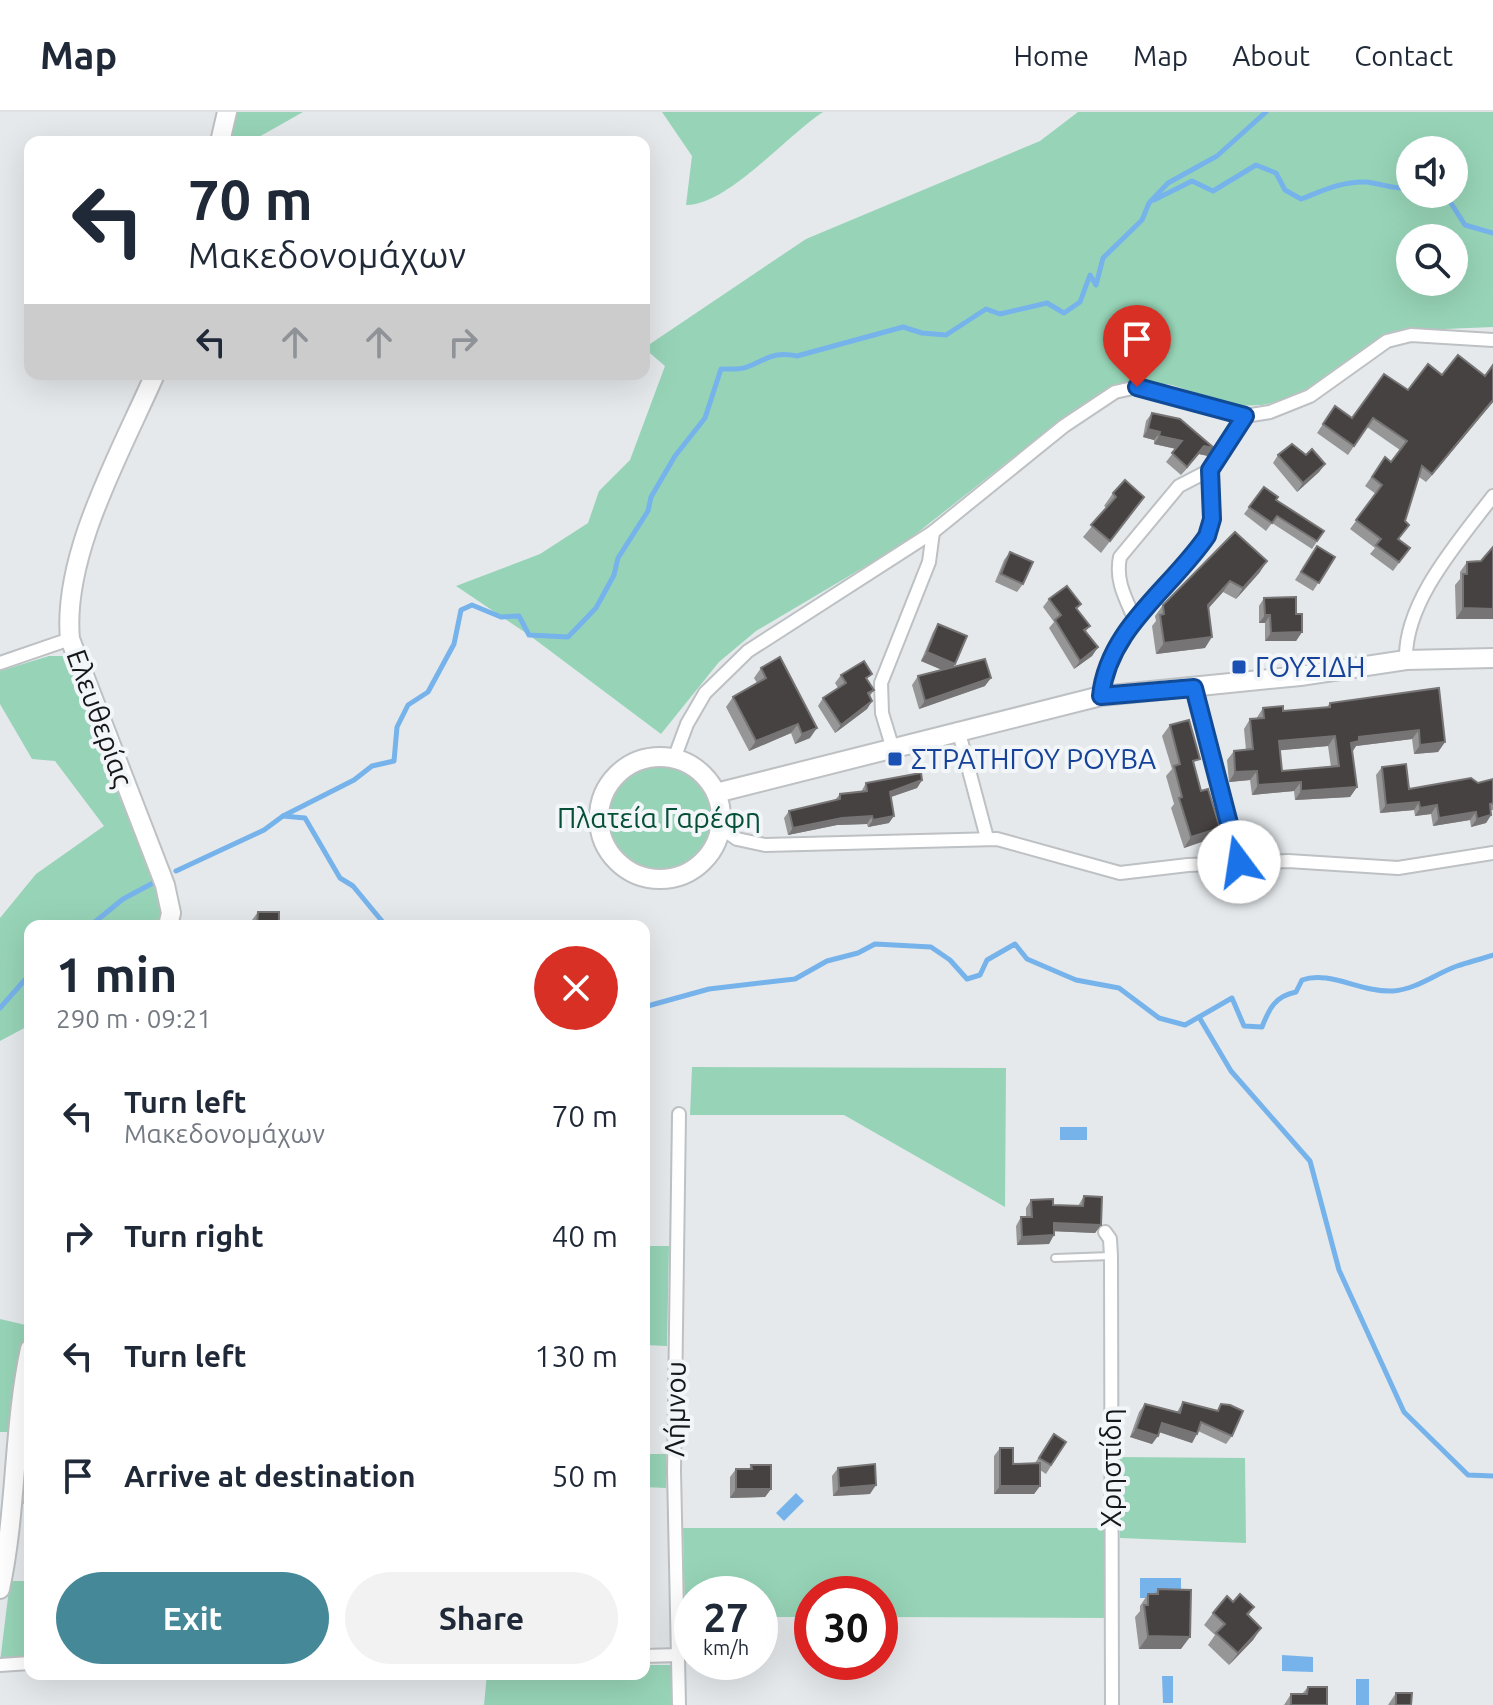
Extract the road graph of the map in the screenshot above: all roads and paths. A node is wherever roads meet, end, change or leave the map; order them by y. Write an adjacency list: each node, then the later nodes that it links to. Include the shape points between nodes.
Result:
1 (227, 112): 2 (street)
2 (221, 136)
3 (1493, 340): 5 (street, via 1411,335 1387,341 1310,396)
4 (152, 380): 10 (street, Ελευθερίας, via 92,519 72,591)
5 (1245, 416): 6 (street); 8 (street, via 1137,387 1115,392 1064,426)
6 (1210, 470): 9 (street, via 1212,519 1207,536); 9 (street, via 1179,486 1120,557 1117,570)
7 (1493, 496): 12 (street, via 1416,608 1405,639)
8 (933, 532): 17 (street, via 929,562 881,683 882,713); 18 (street, via 741,656 697,706)
9 (1135, 620): 15 (street, via 1105,668)
10 (70, 639): 13 (street); 24 (street, Ελευθερίας, via 161,874)
11 (1493, 658): 12 (street)
12 (1406, 660): 14 (street)
13 (0, 663)
14 (1194, 688): 15 (street); 23 (street)
15 (1101, 696): 16 (street)
16 (958, 729): 17 (street); 21 (street)
17 (892, 746): 19 (street)
18 (674, 759): 19 (street, via 699,771); 20 (street, via 653,757 633,763 609,783 599,811 609,853 645,878 674,878 710,854)
19 (716, 793): 20 (street)
20 (720, 827): 21 (street, via 737,839 765,845)
21 (987, 838): 23 (street, via 1120,873)
22 (1493, 853): 23 (street, via 1398,868)
23 (1239, 862)
24 (169, 920)
25 (679, 1114): 30 (street, Λήμνου)
26 (1105, 1232): 27 (street, Χρηστίδη)
27 (1111, 1256): 28 (lane); 38 (street, Χρηστίδη)
28 (1055, 1258)
29 (24, 1378): 31 (street, via 14,1506)
30 (677, 1576)
31 (0, 1589)
32 (674, 1655): 33 (street)
33 (650, 1656)
34 (24, 1663): 35 (street)
35 (0, 1665)
36 (679, 1680): 37 (street, Λήμνου)
37 (679, 1705)
38 (1112, 1705)

